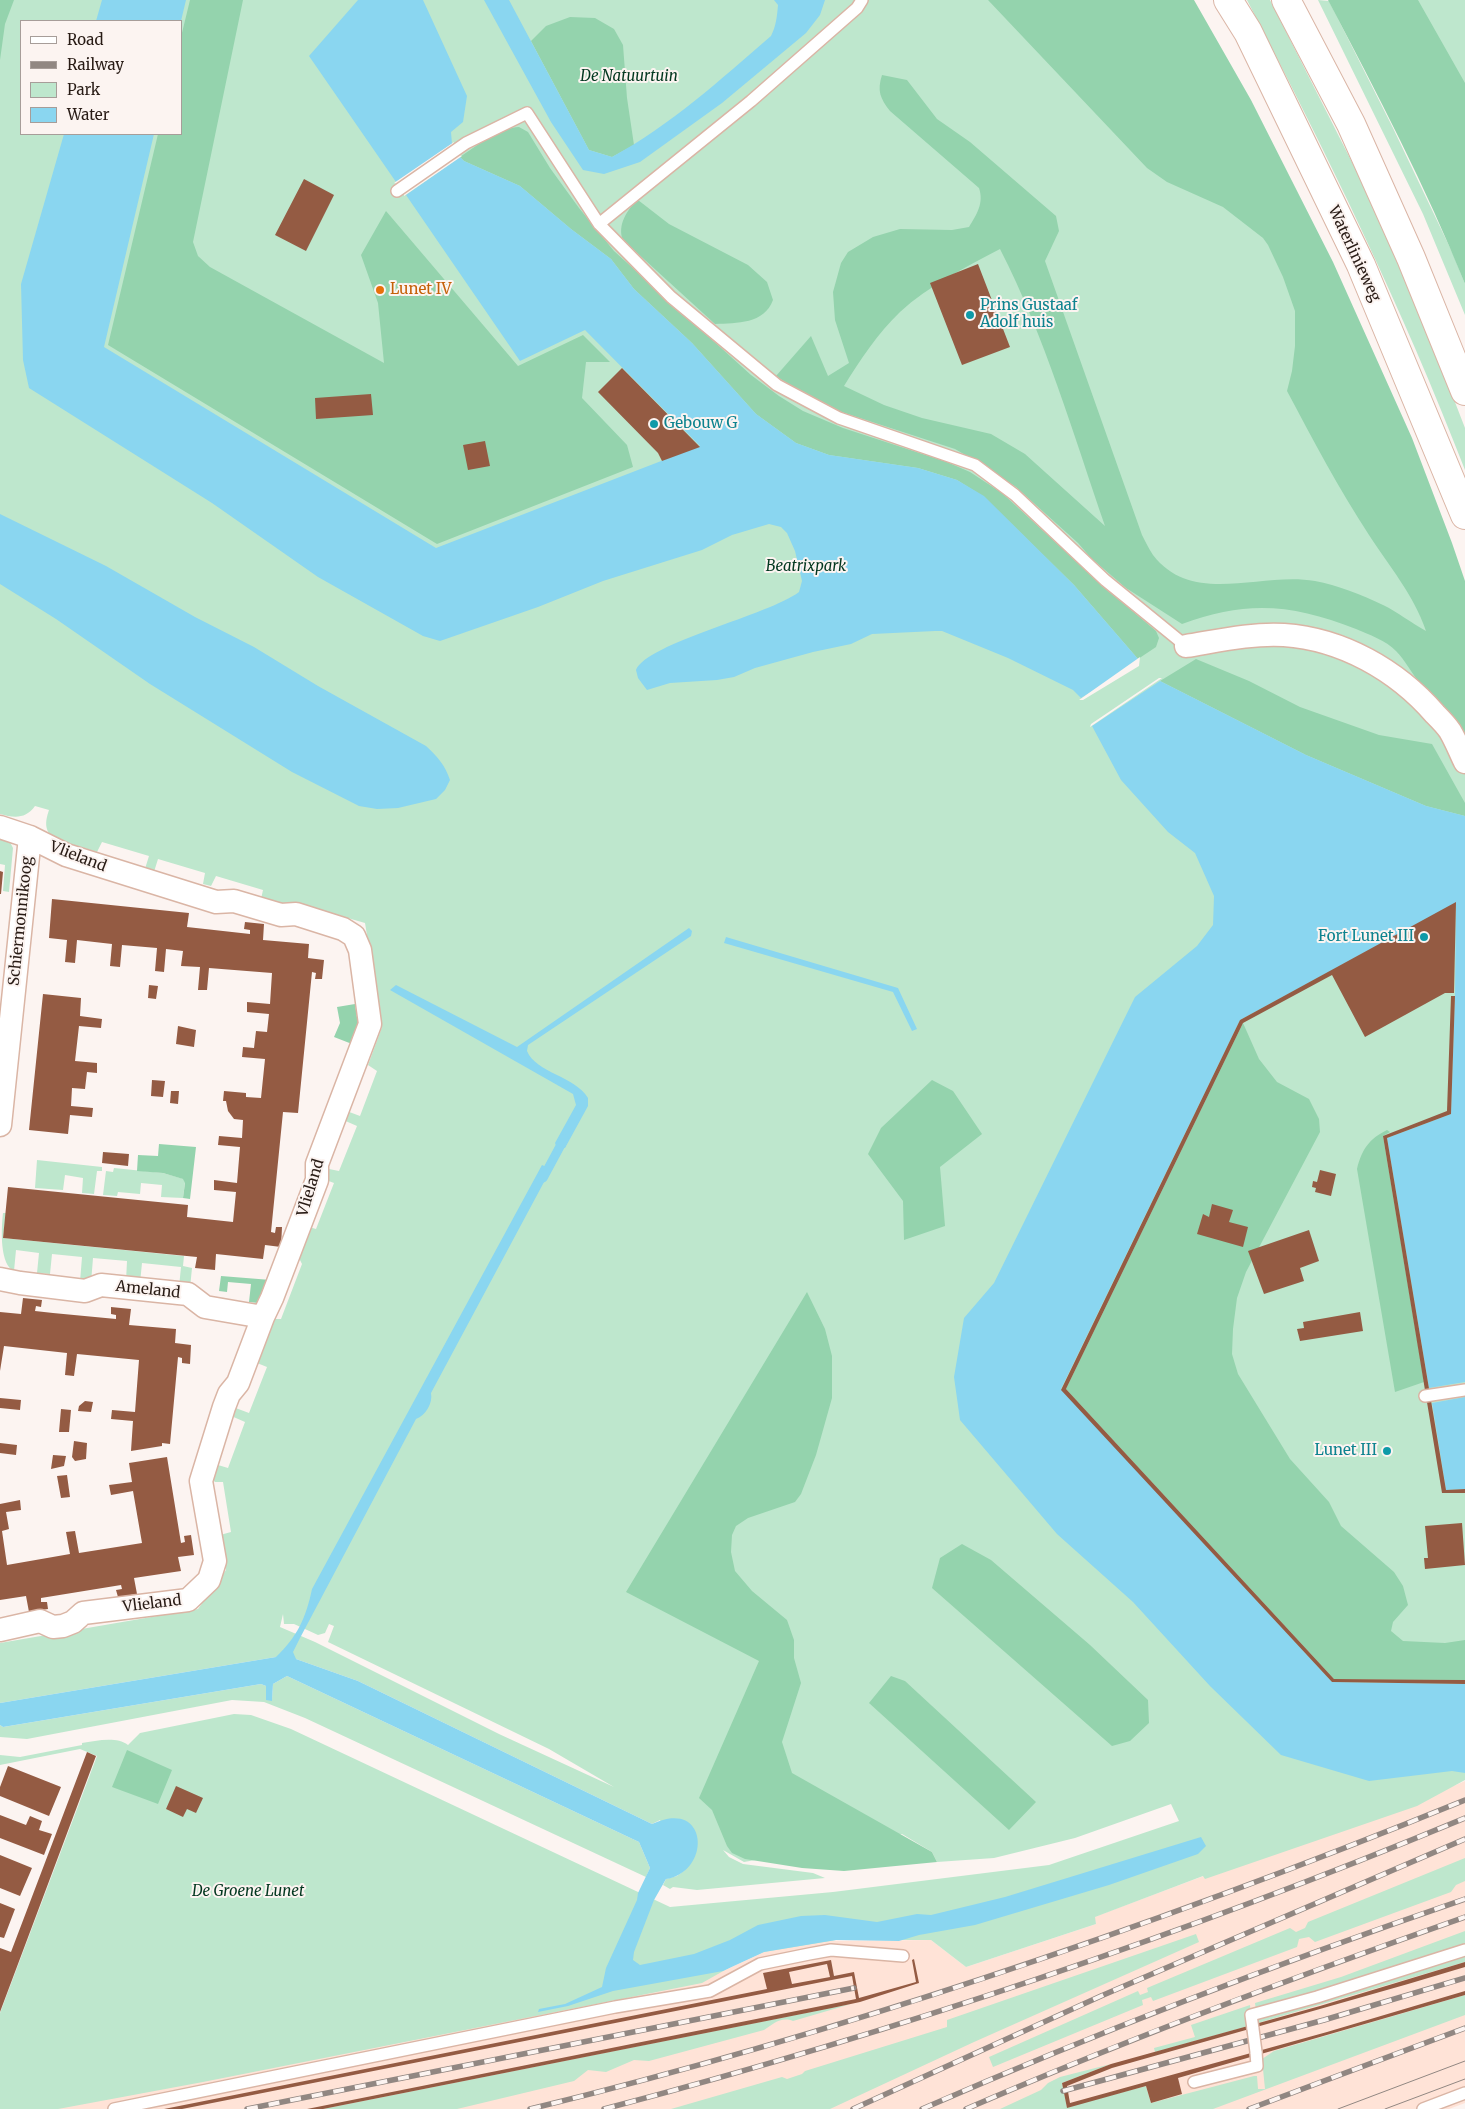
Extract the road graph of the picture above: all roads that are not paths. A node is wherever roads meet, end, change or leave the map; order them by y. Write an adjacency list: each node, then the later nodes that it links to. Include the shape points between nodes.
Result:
1 (862, 0): 5 (lane, via 857,8 751,100)
2 (1228, 0): 7 (main road, Waterlinieweg, via 1248,32 1361,265)
3 (1286, 0): 6 (main road, via 1351,124 1411,258)
4 (397, 191): 5 (lane, via 466,143 526,113)
5 (599, 224): 8 (lane, via 671,297 778,386 839,418 975,465 1015,495 1105,580)
6 (1465, 391)
7 (1465, 515)
8 (1186, 646): 9 (street, via 1284,635 1326,643 1360,655 1420,697 1449,730)
9 (1465, 762)
10 (0, 827): 11 (street, Vlieland)
11 (30, 837): 12 (street, Schiermonnikoog); 15 (street, Vlieland, via 66,855 154,884 216,902 234,901 281,915 296,914 343,929 354,936 360,950 370,1024 317,1164 317,1180)
12 (2, 1095): 13 (street, Schiermonnikoog)
13 (0, 1124)
14 (0, 1279): 15 (street, Ameland, via 85,1291 101,1286 188,1294 205,1307)
15 (263, 1317): 18 (street, Vlieland, via 238,1383 229,1394 221,1414 201,1481 215,1561 209,1580 188,1600 83,1613 63,1626 53,1627 40,1621)
16 (1465, 1390): 17 (lane)
17 (1425, 1396)
18 (0, 1630)
19 (1465, 1950): 21 (lane, bridge, via 1251,2015 1257,2066)
20 (903, 1956): 23 (lane, via 831,1950 808,1954 760,1964 710,1991 615,2007)
21 (1194, 2082)
22 (1465, 2093): 24 (lane)
23 (114, 2109)
24 (1423, 2109)

